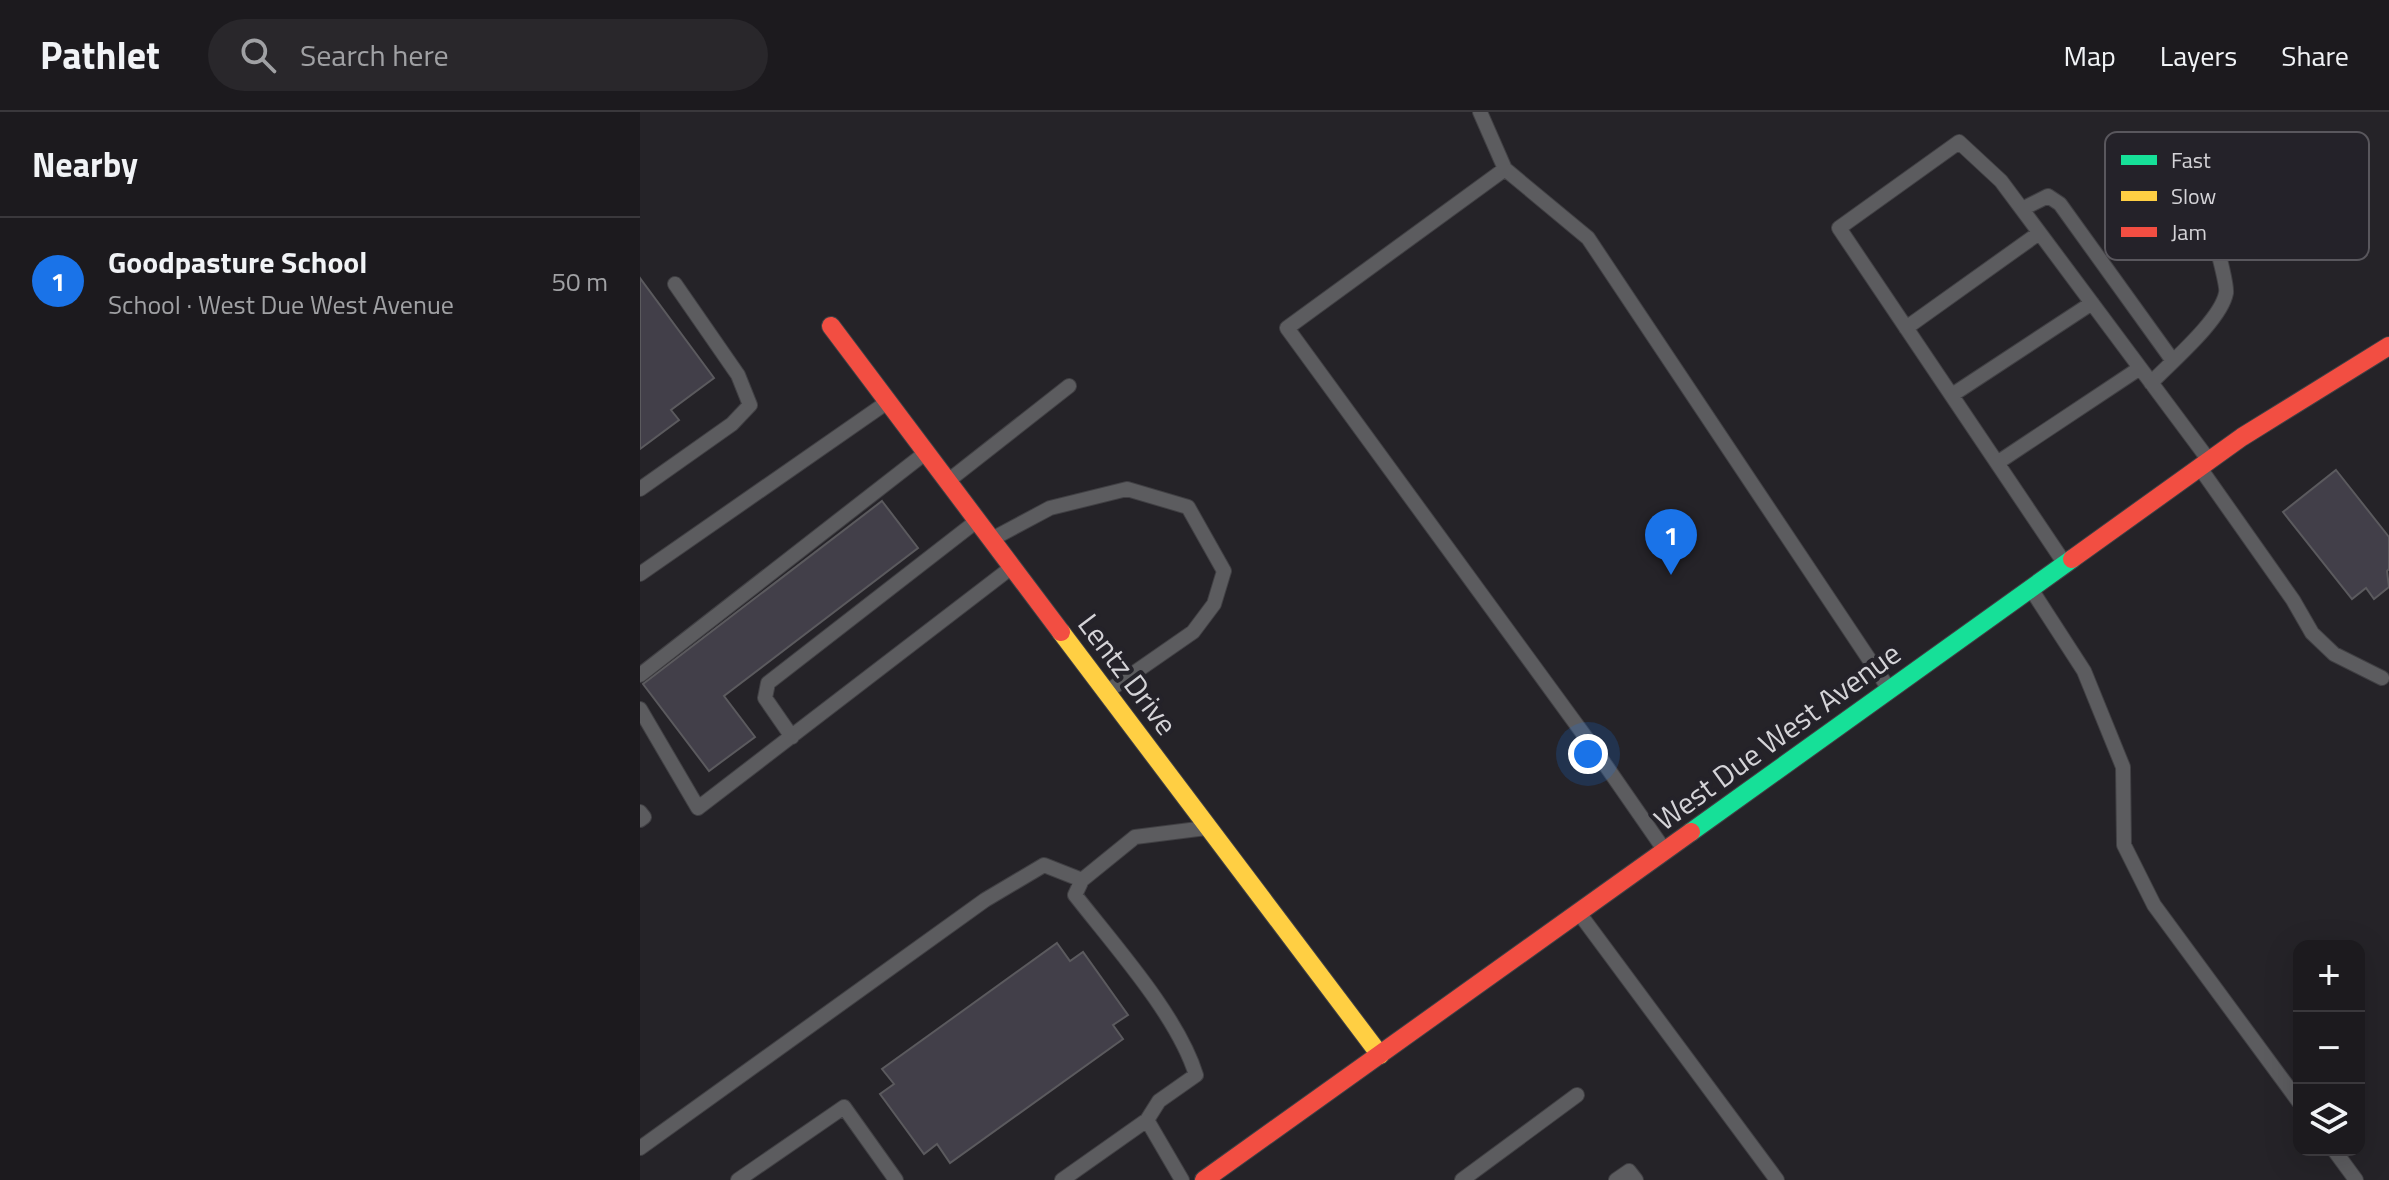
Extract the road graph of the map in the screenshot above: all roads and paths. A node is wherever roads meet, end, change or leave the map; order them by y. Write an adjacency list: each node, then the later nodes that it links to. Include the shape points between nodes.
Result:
1 (1480, 112): 2 (lane)
2 (1505, 169): 30 (lane, via 1588,238); 37 (lane, via 1287,328)
3 (2022, 209): 4 (lane); 9 (lane, via 1959,142 1839,228); 11 (lane, via 2048,196 2060,204)
4 (2039, 233): 7 (lane); 9 (lane)
5 (2219, 260): 11 (lane, via 2227,291 2218,312)
6 (675, 284): 21 (lane, via 738,375 750,405 732,424)
7 (2092, 303): 12 (lane); 15 (lane)
8 (831, 326): 16 (main road, Lentz Drive)
9 (1906, 328): 15 (lane)
10 (2389, 346): 19 (main road, West Due West Avenue)
11 (2173, 361): 13 (lane)
12 (2140, 368): 13 (lane); 18 (lane)
13 (2151, 383): 19 (lane)
14 (1069, 386): 20 (lane)
15 (1952, 395): 18 (lane)
16 (888, 401): 17 (main road, Lentz Drive); 26 (lane)
17 (926, 452): 20 (main road, Lentz Drive); 28 (lane)
18 (1997, 463): 24 (lane)
19 (2204, 464): 24 (main road, West Due West Avenue); 29 (lane, via 2312,633 2334,654)
20 (947, 481): 22 (main road, Lentz Drive)
21 (640, 489)
22 (978, 520): 23 (main road, Lentz Drive); 33 (lane, via 768,683 765,698)
23 (992, 539): 25 (main road, Lentz Drive); 31 (lane, via 1050,508 1127,489 1188,507 1224,571 1214,604 1193,632)
24 (2065, 564): 27 (main road, West Due West Avenue)
25 (1013, 567): 31 (main road, Lentz Drive); 33 (lane)
26 (640, 574)
27 (2031, 589): 30 (main road, West Due West Avenue); 41 (lane, via 2084,671 2123,767 2124,845 2154,905)
28 (640, 675)
29 (2382, 678)
30 (1890, 690): 37 (main road, West Due West Avenue)
31 (1107, 692): 36 (main road, Lentz Drive)
32 (640, 709): 33 (lane, via 698,808)
33 (792, 737)
34 (640, 812): 35 (lane)
35 (640, 820)
36 (1209, 827): 38 (lane, via 1135,837); 40 (main road, Lentz Drive)
37 (1665, 851): 39 (main road, West Due West Avenue)
38 (1082, 880): 43 (lane, via 1075,895 1152,994 1190,1055 1196,1075 1159,1101); 44 (lane, via 1044,865 985,900)
39 (1578, 913): 40 (main road, West Due West Avenue); 54 (lane)
40 (1380, 1055): 50 (main road, West Due West Avenue)
41 (2293, 1094)
42 (1577, 1095): 51 (lane)
43 (1147, 1120): 48 (lane); 49 (lane)
44 (640, 1148)
45 (2338, 1156): 55 (lane)
46 (738, 1180): 47 (lane, via 844,1107)
47 (896, 1180)
48 (1062, 1180)
49 (1182, 1180)
50 (1204, 1180)
51 (1462, 1180)
52 (1616, 1180): 53 (lane, via 1629,1171)
53 (1636, 1180)
54 (1777, 1180)
55 (2356, 1180)

